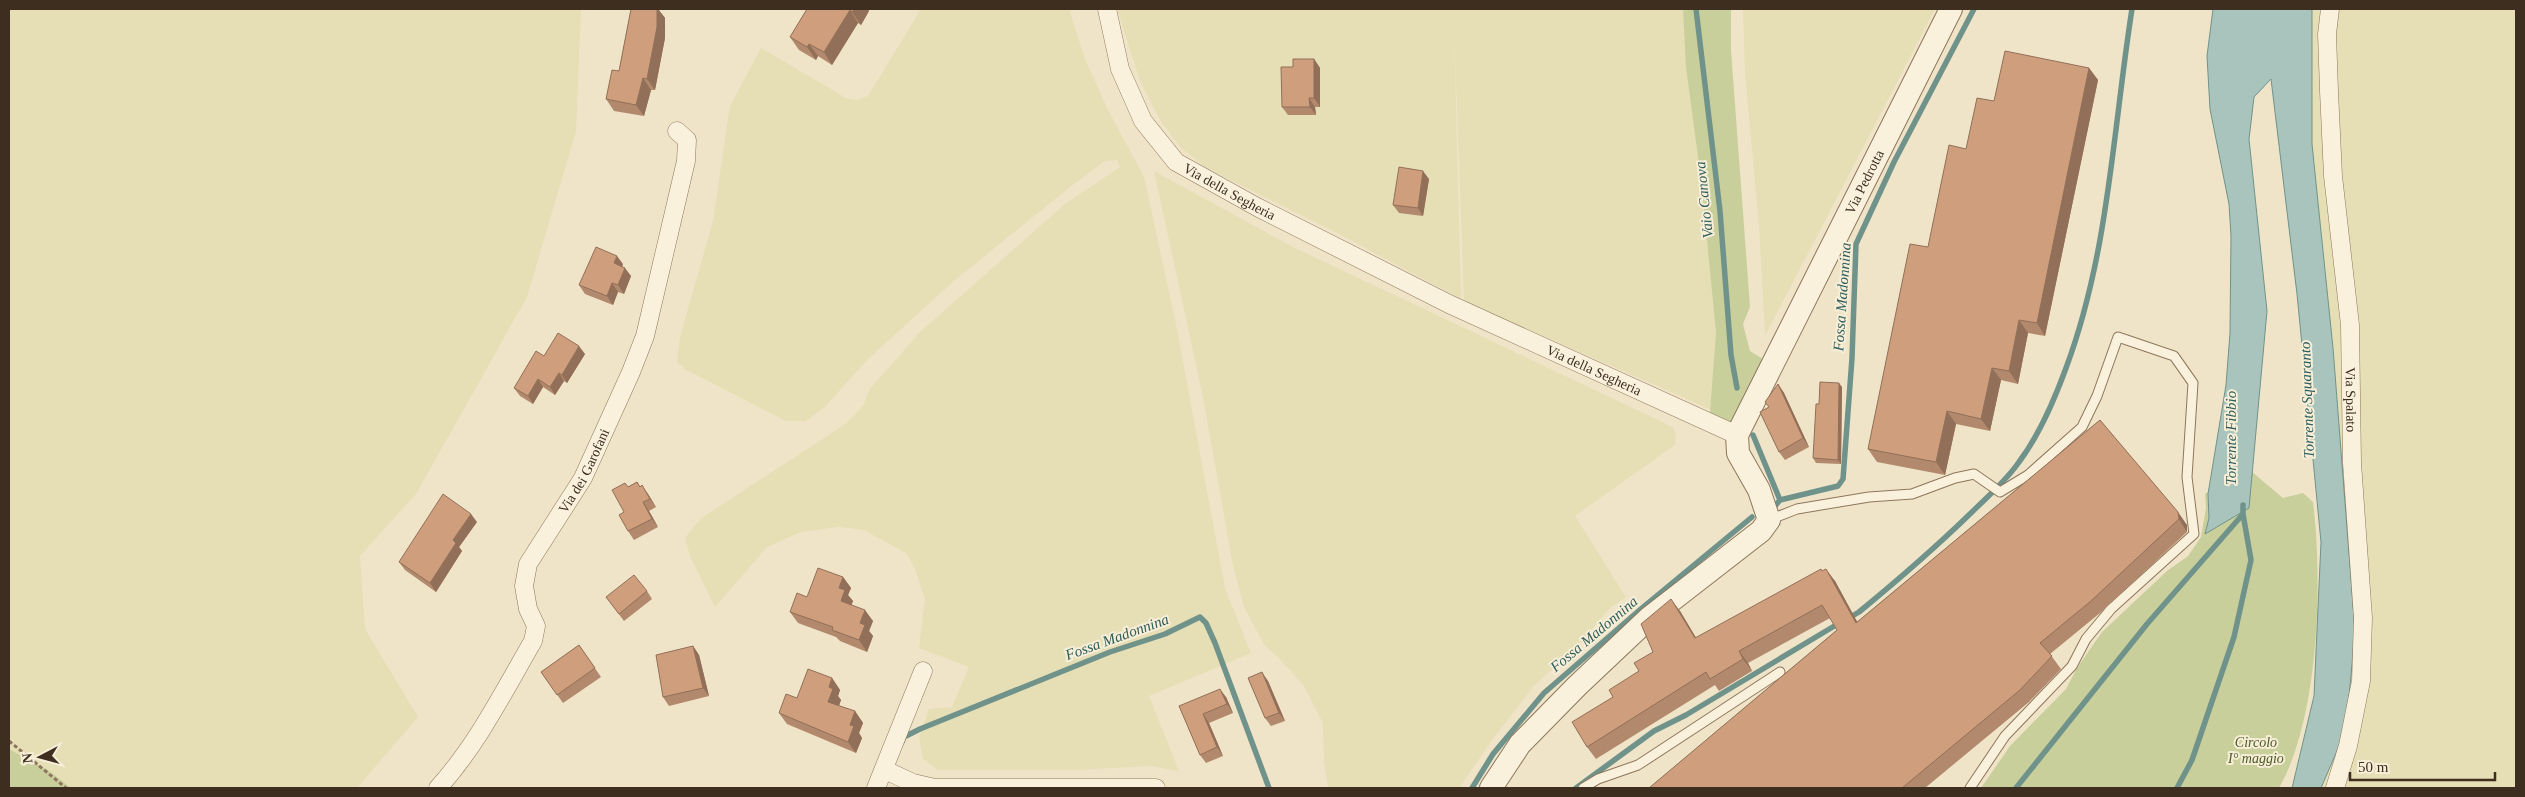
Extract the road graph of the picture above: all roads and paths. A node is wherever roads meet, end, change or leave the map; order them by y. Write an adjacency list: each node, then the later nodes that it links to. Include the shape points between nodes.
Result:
1 (1107, 9): 5 (street, Via della Segheria, via 1120,69 1135,104 1143,121 1176,162 1257,207 1449,304)
2 (1951, 9): 5 (street, Via Pedrotta)
3 (2330, 9): 19 (street, Via Spalato, via 2328,91 2336,203 2350,324 2352,463 2363,618 2361,680 2348,746)
4 (677, 131): 13 (street, Via dei Garofani, via 687,140 686,162 645,336 583,478 528,564 524,586 528,609 536,626 533,641 481,730 453,772)
5 (1737, 436): 6 (street, via 1738,453 1759,490)
6 (1769, 520): 16 (street, via 1761,531 1649,618 1577,686 1520,744); 18 (lane, via 1797,509 1869,497 1912,494 1974,474 2000,492 2028,475 2082,426 2097,396 2118,337 2174,356 2193,383 2187,477 2194,534 2111,609 2086,638 2072,666 2005,736)
7 (922, 671): 10 (street)
8 (1780, 672): 17 (lane, via 1638,765 1598,779)
9 (9, 741): 12 (path)
10 (885, 770): 11 (street, via 913,783 935,788); 14 (street)
11 (1064, 787): 15 (street)
12 (66, 788)
13 (438, 788)
14 (876, 788)
15 (1156, 788)
16 (1491, 788)
17 (1583, 788)
18 (1970, 788)
19 (2335, 788)

